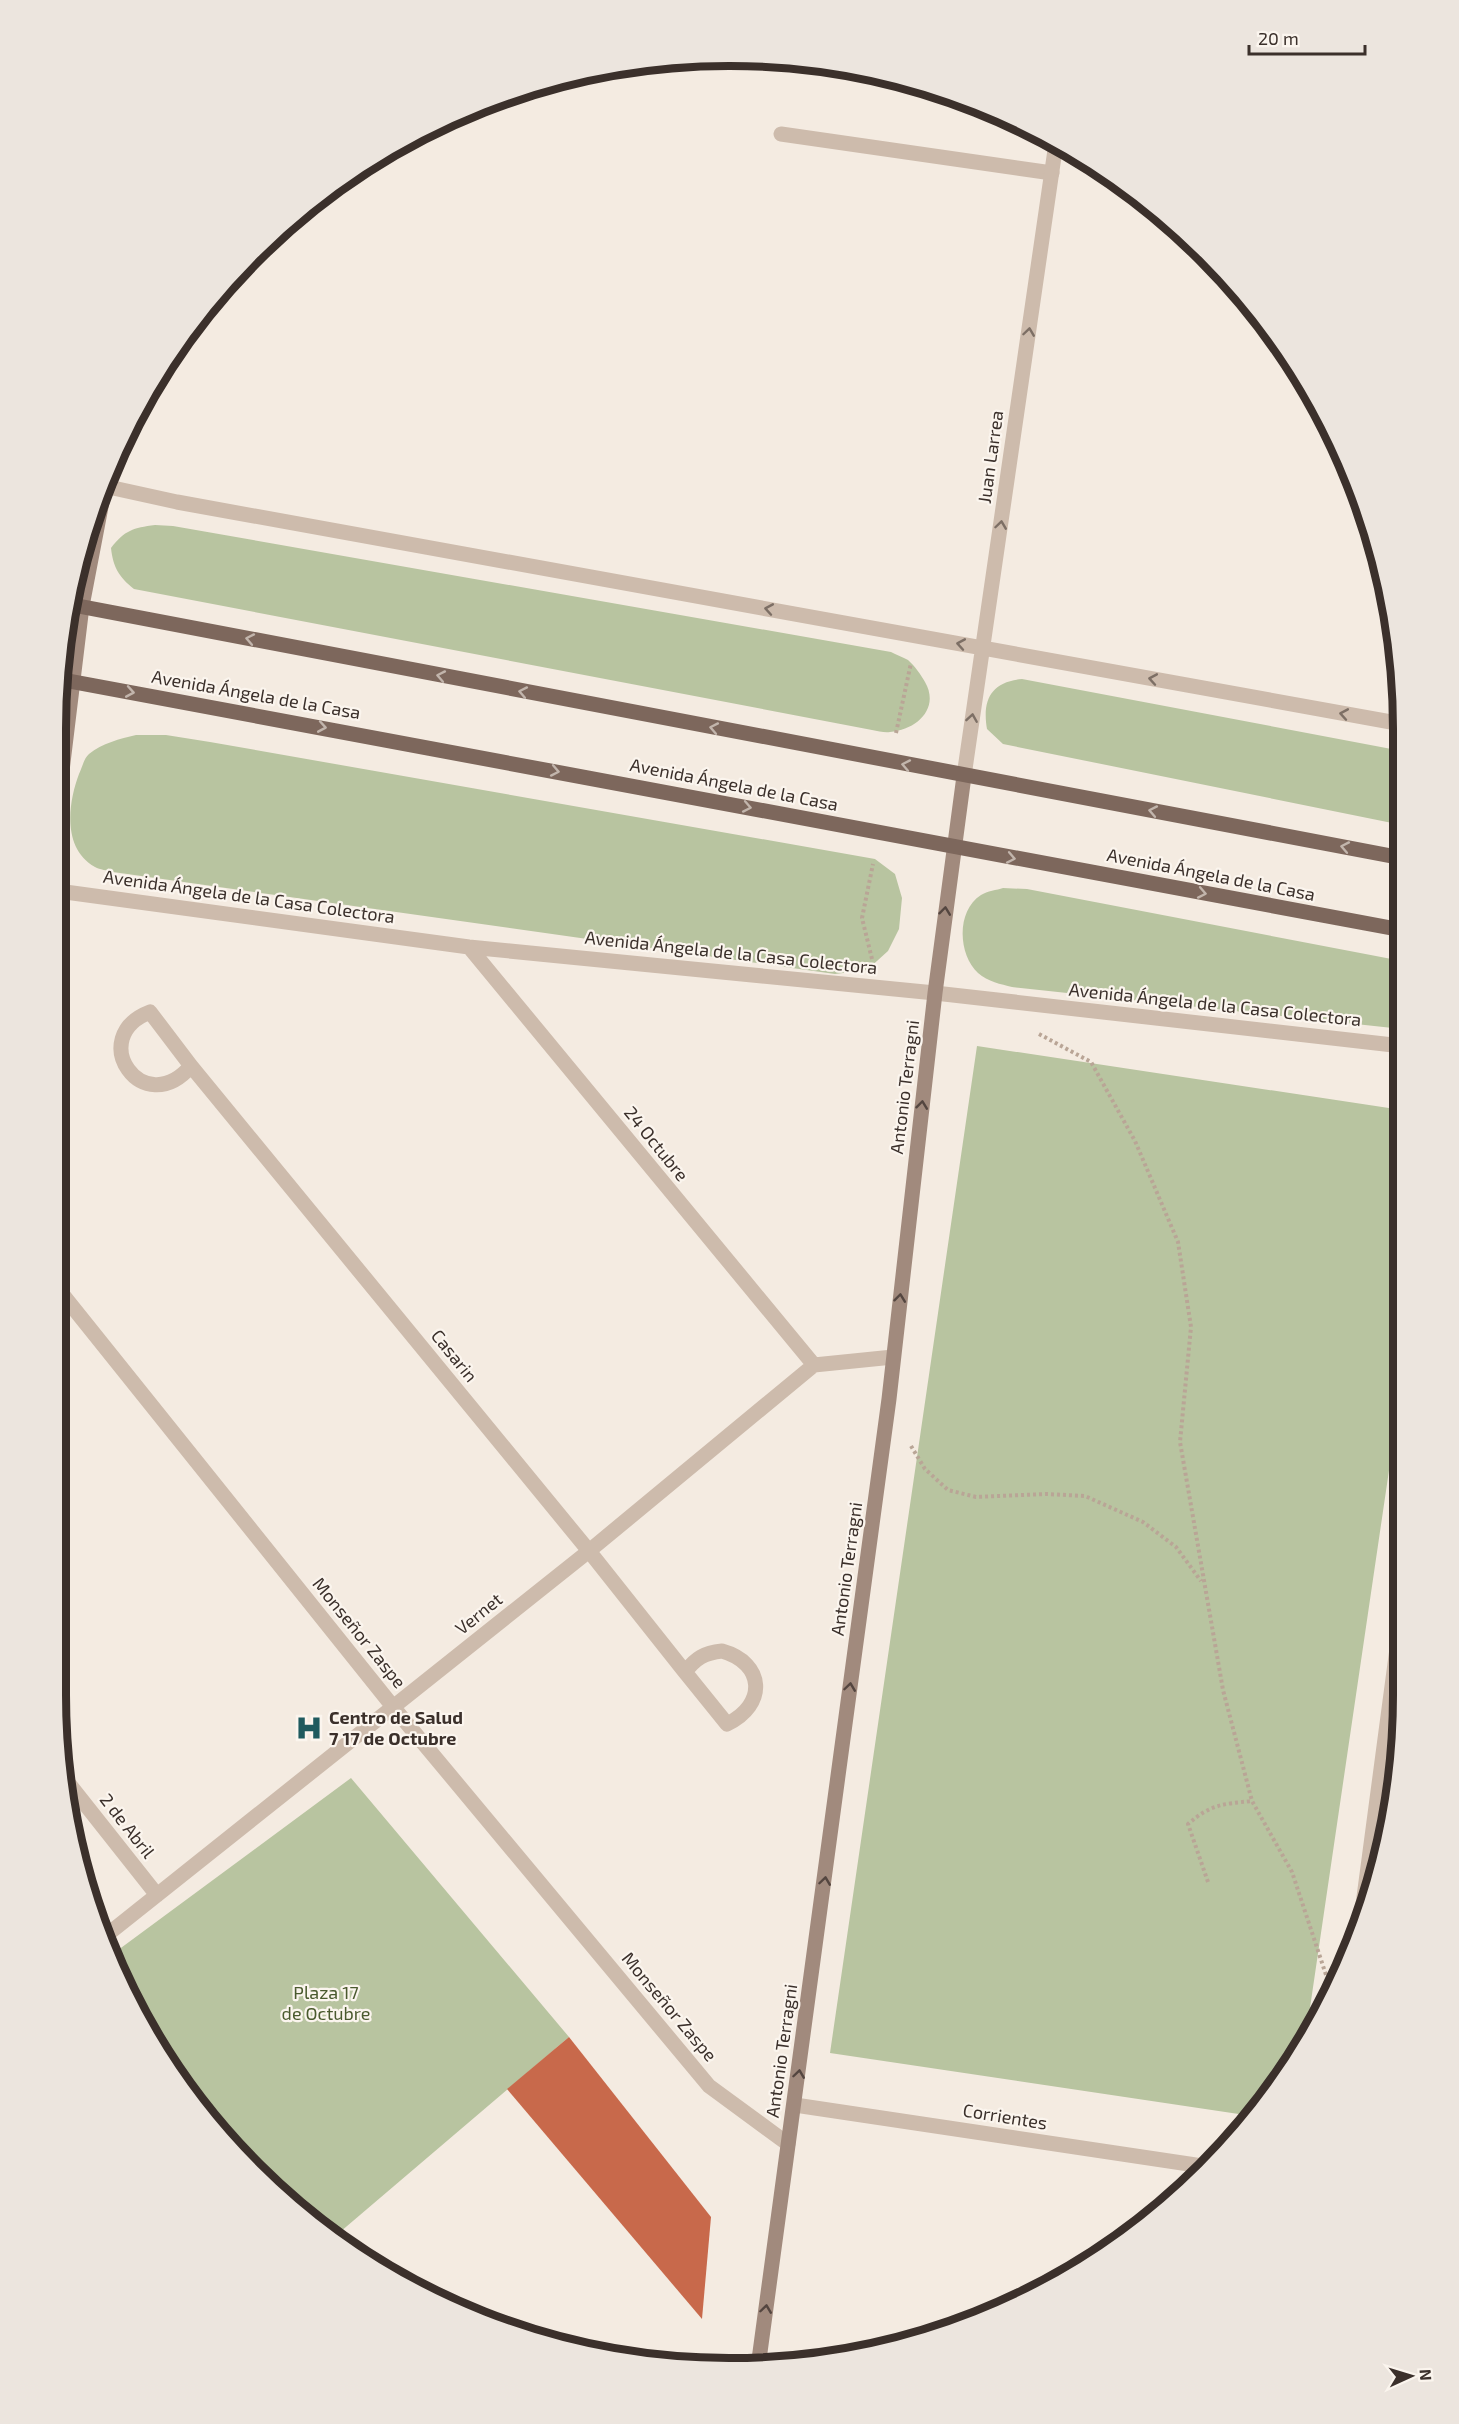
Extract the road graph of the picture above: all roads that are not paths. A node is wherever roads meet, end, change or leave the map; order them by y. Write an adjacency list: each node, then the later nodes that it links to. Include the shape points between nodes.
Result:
1 (781, 134): 3 (street)
2 (1055, 152): 3 (street, Juan Larrea)
3 (1052, 173): 7 (street, Juan Larrea, one-way to 3)
4 (112, 488): 7 (street, one-way to 4)
5 (82, 586): 6 (street)
6 (78, 606): 10 (main road, one-way to 6)
7 (983, 649): 9 (street, one-way to 7); 10 (street, Juan Larrea, one-way to 7)
8 (68, 680): 11 (main road, Avenida Ángela de la Casa, one-way to 11)
9 (1393, 722)
10 (964, 776): 11 (street, Antonio Terragni); 12 (main road, one-way to 10)
11 (953, 847): 14 (main road, Avenida Ángela de la Casa, one-way to 14); 16 (street, Antonio Terragni, one-way to 11)
12 (1393, 856)
13 (66, 892): 15 (street, Avenida Ángela de la Casa Colectora)
14 (1393, 928)
15 (469, 947): 16 (street, Avenida Ángela de la Casa Colectora); 21 (street, 24 Octubre)
16 (935, 993): 17 (street, Avenida Ángela de la Casa Colectora); 20 (street, Antonio Terragni, one-way to 16)
17 (1393, 1045)
18 (191, 1066): 18 (street, Casarin, via 150,1012 136,1018 126,1029 121,1057 139,1081 153,1086 168,1084); 22 (street, Casarin)
19 (66, 1299): 25 (street, Monseñor Zaspe)
20 (893, 1357): 21 (street); 30 (street, Antonio Terragni, one-way to 20)
21 (814, 1365): 22 (street, Vernet)
22 (589, 1551): 23 (street, Casarin); 25 (street, Vernet)
23 (685, 1672): 23 (street, Casarin, via 727,1724 741,1718 751,1707 756,1693 754,1678 747,1664 736,1655 707,1652)
24 (1393, 1679): 27 (street)
25 (394, 1708): 28 (street, Vernet); 31 (street, Monseñor Zaspe, via 709,2086)
26 (74, 1794): 28 (street, 2 de Abril)
27 (1366, 1878)
28 (157, 1895): 29 (street, Vernet)
29 (111, 1932)
30 (795, 2105): 31 (street, Antonio Terragni); 32 (street, Corrientes)
31 (788, 2144): 33 (street, Antonio Terragni, one-way to 31)
32 (1198, 2165)
33 (760, 2357)

